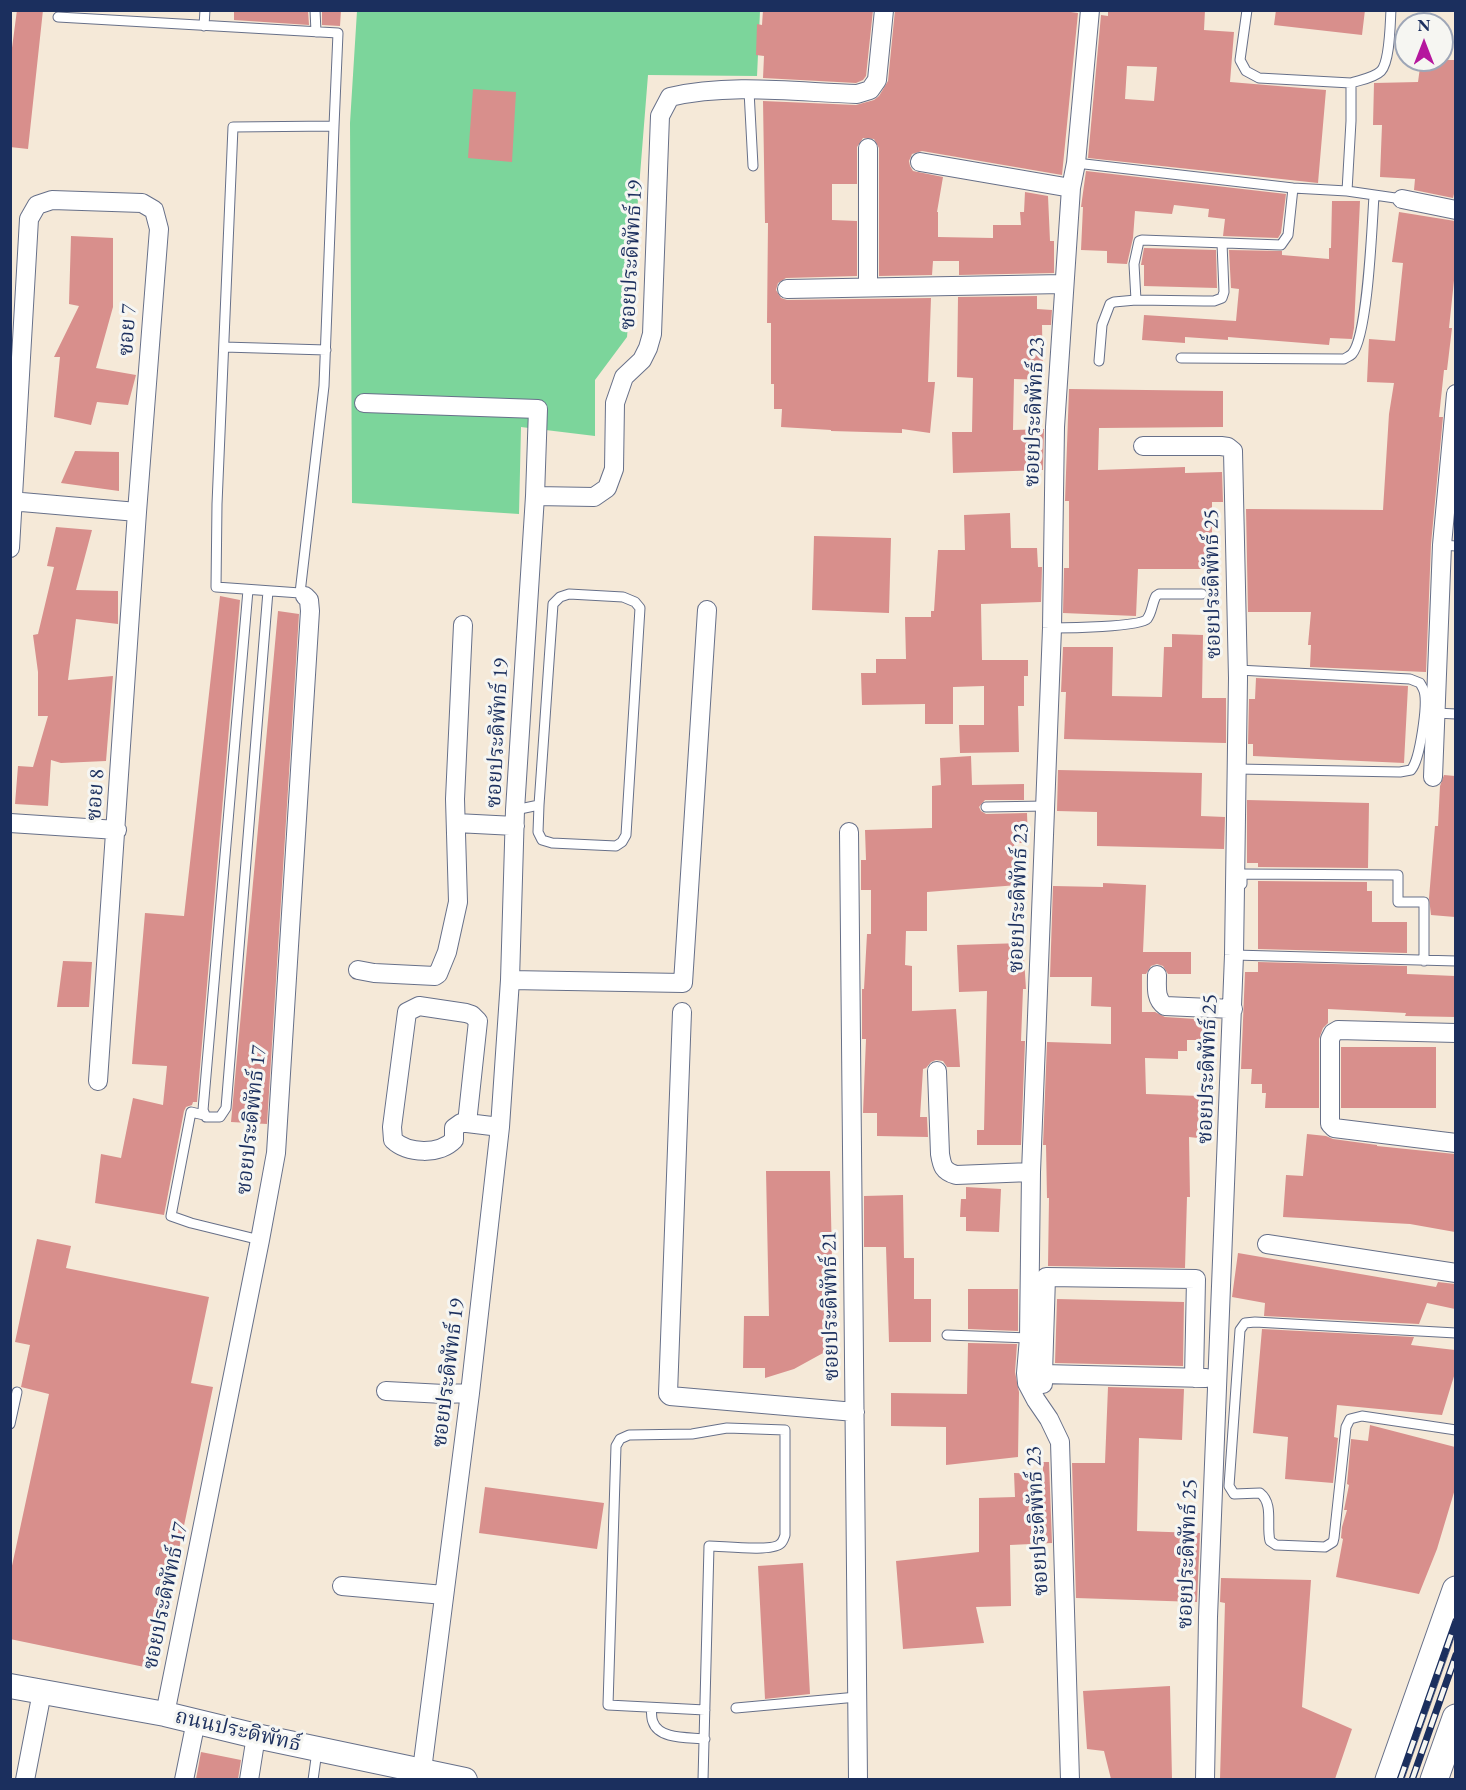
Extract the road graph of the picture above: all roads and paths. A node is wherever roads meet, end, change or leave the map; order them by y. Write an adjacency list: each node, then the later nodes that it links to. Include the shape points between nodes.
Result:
1 (127, 10): 9 (lane)
2 (205, 10): 10 (lane)
3 (315, 10): 11 (lane)
4 (884, 10): 13 (street, ซอยประดิพัทธ์ 19, via 877,80 870,90 857,94)
5 (1090, 10): 17 (street, ซอยประดิพัทธ์ 23)
6 (1247, 10): 12 (lane, via 1240,60 1246,71 1259,78)
7 (1391, 10): 12 (lane, via 1383,69)
8 (58, 17): 9 (lane)
9 (131, 21): 10 (lane)
10 (204, 26): 11 (lane)
11 (316, 32): 14 (lane, via 338,33)
12 (1351, 82): 21 (lane)
13 (749, 91): 18 (lane); 37 (street, ซอยประดิพัทธ์ 19, via 692,92 670,97 660,116 652,334 642,360 624,377 615,403 614,469 607,488 594,497)
14 (334, 126): 30 (lane, via 233,126); 31 (lane)
15 (868, 148): 27 (street)
16 (920, 162): 19 (street)
17 (1076, 164): 19 (street, ซอยประดิพัทธ์ 23); 20 (lane)
18 (753, 166)
19 (1071, 188): 26 (street, ซอยประดิพัทธ์ 23)
20 (1293, 188): 21 (lane); 25 (lane, via 1288,235 1281,245)
21 (1347, 191): 22 (lane)
22 (1374, 196): 23 (lane); 32 (lane, via 1366,297 1352,354 1344,359)
23 (1402, 199): 24 (street)
24 (1455, 210)
25 (1222, 243): 29 (lane, via 1222,298); 29 (lane, via 1139,241 1134,264)
26 (1064, 284): 27 (street); 48 (street, ซอยประดิพัทธ์ 23, via 1055,427)
27 (868, 286): 28 (street)
28 (787, 289)
29 (1136, 300): 33 (lane, via 1110,304 1102,325)
30 (224, 347): 31 (lane); 42 (lane, via 216,587)
31 (326, 350): 44 (lane)
32 (1181, 358)
33 (1099, 361)
34 (1455, 394): 40 (street)
35 (364, 403): 37 (street, via 538,409)
36 (1143, 446): 49 (street, ซอยประดิพัทธ์ 25, via 1221,446 1233,451)
37 (535, 496): 57 (street, ซอยประดิพัทธ์ 19)
38 (12, 501): 39 (street); 39 (street, ซอย 7, via 29,219 37,206 52,200 142,203 154,210 159,229); 41 (street, ซอย 7)
39 (137, 512): 60 (street, ซอย 8)
40 (1449, 545): 50 (street)
41 (10, 548)
42 (248, 590): 43 (lane); 73 (lane)
43 (268, 591): 44 (lane); 73 (lane, via 226,1108 220,1117)
44 (303, 594): 78 (street, ซอยประดิพัทธ์ 17, via 309,600 310,611 276,1153)
45 (1202, 594): 48 (lane, via 1160,594 1147,619 1126,625)
46 (707, 610): 67 (street, via 683,983)
47 (463, 625): 59 (street)
48 (1052, 628): 55 (street, ซอยประดิพัทธ์ 23)
49 (1238, 670): 52 (street, ซอยประดิพัทธ์ 25); 52 (lane, via 1410,679 1420,682 1425,692 1421,746 1411,770)
50 (1436, 713): 51 (lane); 53 (street)
51 (1455, 714)
52 (1237, 769): 62 (street, ซอยประดิพัทธ์ 25, via 1234,817)
53 (1433, 777)
54 (539, 805): 54 (lane, via 538,832 542,840 616,846 626,835 640,608 635,602 623,597 569,594 553,604); 57 (lane)
55 (1046, 806): 56 (lane); 77 (street, ซอยประดิพัทธ์ 23)
56 (986, 807)
57 (515, 818): 59 (street); 67 (street, ซอยประดิพัทธ์ 19)
58 (10, 823): 60 (street)
59 (456, 824): 65 (street, via 458,902 438,974)
60 (117, 830): 72 (street, ซอย 8)
61 (849, 832): 91 (street, ซอยประดิพัทธ์ 21)
62 (1238, 955): 63 (lane); 63 (lane, via 1242,874 1398,875 1398,902 1424,902); 68 (street, ซอยประดิพัทธ์ 25)
63 (1424, 960): 64 (lane)
64 (1455, 961)
65 (358, 970)
66 (1157, 975): 68 (street, via 1158,998 1165,1006)
67 (510, 980): 75 (street, ซอยประดิพัทธ์ 19)
68 (1233, 1009): 86 (street, ซอยประดิพัทธ์ 25)
69 (682, 1012): 91 (street, via 668,1394)
70 (1455, 1033): 76 (street, via 1333,1033 1330,1124 1334,1128)
71 (937, 1071): 77 (street, via 942,1167 956,1175)
72 (98, 1081)
73 (204, 1115): 78 (lane, via 191,1112 171,1216)
74 (467, 1123): 74 (street, via 454,1128 454,1140 441,1148 414,1151 393,1140 407,1012 414,1007 466,1013 478,1021); 75 (street)
75 (500, 1127): 89 (street, ซอยประดิพัทธ์ 19)
76 (1455, 1143)
77 (1031, 1172): 83 (street, ซอยประดิพัทธ์ 23)
78 (260, 1240): 103 (street, ซอยประดิพัทธ์ 17)
79 (1267, 1244): 80 (street)
80 (1455, 1273)
81 (1455, 1333): 93 (lane, via 1245,1323 1240,1330 1229,1486 1234,1494 1264,1496 1268,1503 1268,1534 1276,1545 1325,1547 1334,1538 1350,1419 1362,1416)
82 (947, 1335): 83 (lane)
83 (1029, 1338): 90 (street, ซอยประดิพัทธ์ 23, via 1027,1383)
84 (1043, 1374): 85 (street); 85 (street, via 1046,1277 1196,1279); 90 (street)
85 (1194, 1378): 86 (street)
86 (1218, 1379): 118 (street, ซอยประดิพัทธ์ 25)
87 (386, 1391): 89 (street)
88 (17, 1392): 92 (lane)
89 (470, 1393): 96 (street, ซอยประดิพัทธ์ 19)
90 (1043, 1410): 117 (street, ซอยประดิพัทธ์ 23, via 1060,1442)
91 (855, 1412): 99 (street, ซอยประดิพัทธ์ 21)
92 (10, 1424)
93 (1455, 1430)
94 (342, 1587): 96 (street)
95 (1455, 1590): 119 (main road)
96 (444, 1595): 109 (street, ซอยประดิพัทธ์ 19)
97 (10, 1686): 98 (main road, ถนนประดิพัทธ์)
98 (42, 1692): 103 (main road, ถนนประดิพัทธ์); 110 (street)
99 (857, 1697): 101 (lane); 116 (street, ซอยประดิพัทธ์ 21)
100 (651, 1707): 102 (lane); 102 (lane, via 608,1705 616,1446 629,1435 692,1434 727,1428 786,1430 783,1541 770,1548 709,1546); 107 (lane, via 657,1729 670,1736)
101 (736, 1708)
102 (705, 1710): 107 (lane)
103 (165, 1714): 104 (main road, ถนนประดิพัทธ์)
104 (196, 1721): 106 (main road, ถนนประดิพัทธ์); 111 (street)
105 (1455, 1723): 120 (main road)
106 (256, 1736): 108 (main road, ถนนประดิพัทธ์); 112 (street)
107 (705, 1739): 115 (lane)
108 (317, 1748): 109 (main road, ถนนประดิพัทธ์); 113 (lane)
109 (422, 1770): 114 (main road, ถนนประดิพัทธ์)
110 (25, 1779)
111 (184, 1779)
112 (249, 1779)
113 (313, 1779)
114 (465, 1779)
115 (703, 1779)
116 (858, 1779)
117 (1070, 1779)
118 (1204, 1779)
119 (1389, 1779)
120 (1434, 1779)

